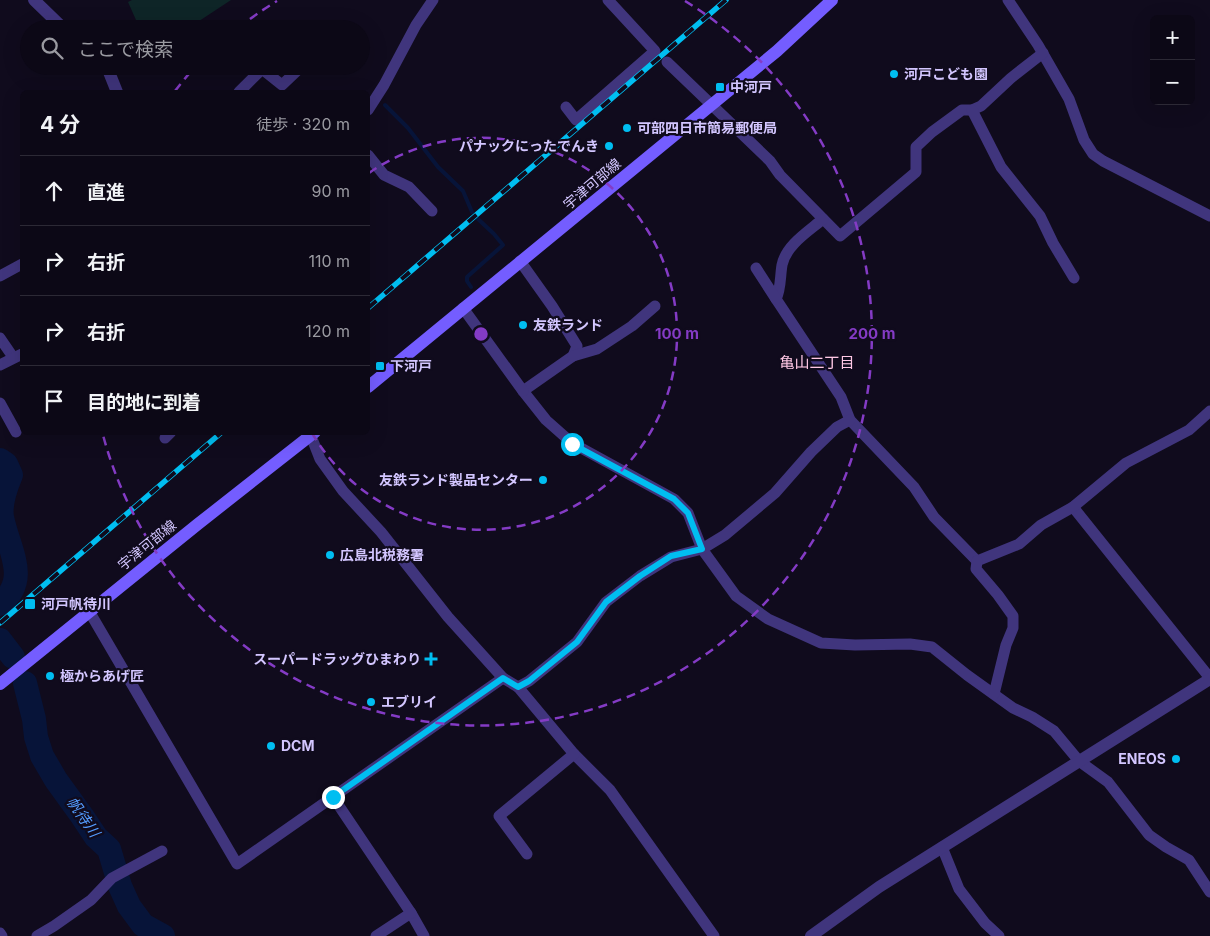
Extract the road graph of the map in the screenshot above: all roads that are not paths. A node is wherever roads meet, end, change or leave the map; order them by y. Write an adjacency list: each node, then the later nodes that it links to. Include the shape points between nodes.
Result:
1 (34, 0): 6 (street)
2 (433, 0): 16 (street)
3 (608, 0): 17 (street, via 656,51 576,120)
4 (832, 0): 15 (main road, 宇津可部線, via 777,51)
5 (1008, 0): 7 (street)
6 (55, 20)
7 (1043, 53): 18 (street); 21 (street, via 1069,99 1084,140 1094,154)
8 (668, 62): 15 (street)
9 (110, 75): 13 (street)
10 (256, 75): 14 (street)
11 (270, 75): 12 (street, via 282,85)
12 (293, 75)
13 (116, 90)
14 (241, 90)
15 (712, 104): 22 (street); 23 (main road, 宇津可部線)
16 (370, 107)
17 (566, 107)
18 (972, 110): 22 (street, via 962,110 916,146 916,172 840,236); 27 (street, via 1001,167 1040,216)
19 (370, 158): 20 (street, via 384,175 409,187)
20 (432, 211)
21 (1210, 216)
22 (823, 219): 28 (street, via 788,252)
23 (520, 261): 30 (main road, 宇津可部線); 33 (street, via 577,346)
24 (20, 265): 26 (street)
25 (756, 268): 28 (street)
26 (0, 276)
27 (1074, 278)
28 (776, 299): 39 (street, via 841,397)
29 (655, 306): 33 (street, via 597,350)
30 (463, 308): 35 (main road, 宇津可部線); 36 (street)
31 (0, 338): 32 (street)
32 (18, 356): 34 (street)
33 (573, 356): 36 (street)
34 (0, 365)
35 (370, 385)
36 (524, 390): 44 (street, via 546,420 572,444 674,499 688,513)
37 (0, 403): 40 (street)
38 (1210, 411): 43 (street, via 1189,430 1126,463)
39 (850, 420): 44 (street, via 836,427 785,483 756,509); 45 (street, via 914,488 934,517)
40 (16, 432)
41 (310, 435): 46 (main road, 宇津可部線)
42 (311, 435): 47 (street, via 320,459 343,491)
43 (1073, 507): 45 (street, via 1041,525 1020,544); 48 (street)
44 (702, 549): 50 (street, via 671,556 640,576 606,602 577,642); 51 (street, via 736,596 768,619 821,643 932,647)
45 (977, 561): 51 (street, via 976,569 1013,616 1013,628)
46 (89, 611): 49 (main road, 宇津可部線); 54 (street, via 237,864)
47 (503, 678): 50 (street); 54 (street)
48 (1210, 679): 53 (street)
49 (0, 684)
50 (518, 687): 52 (street)
51 (994, 694): 53 (street, via 1054,731)
52 (574, 754): 57 (street, via 499,816); 65 (street, via 610,790)
53 (1079, 761): 55 (street); 58 (street, via 1108,782 1150,834 1189,860)
54 (333, 797): 59 (street)
55 (942, 846): 66 (street); 67 (street, via 959,889)
56 (162, 851): 62 (street, via 112,878 91,900)
57 (527, 854)
58 (1210, 892)
59 (411, 913): 63 (street); 64 (street)
60 (0, 933): 61 (street)
61 (2, 936)
62 (37, 936)
63 (376, 936)
64 (424, 936)
65 (714, 936)
66 (811, 936)
67 (999, 936)

